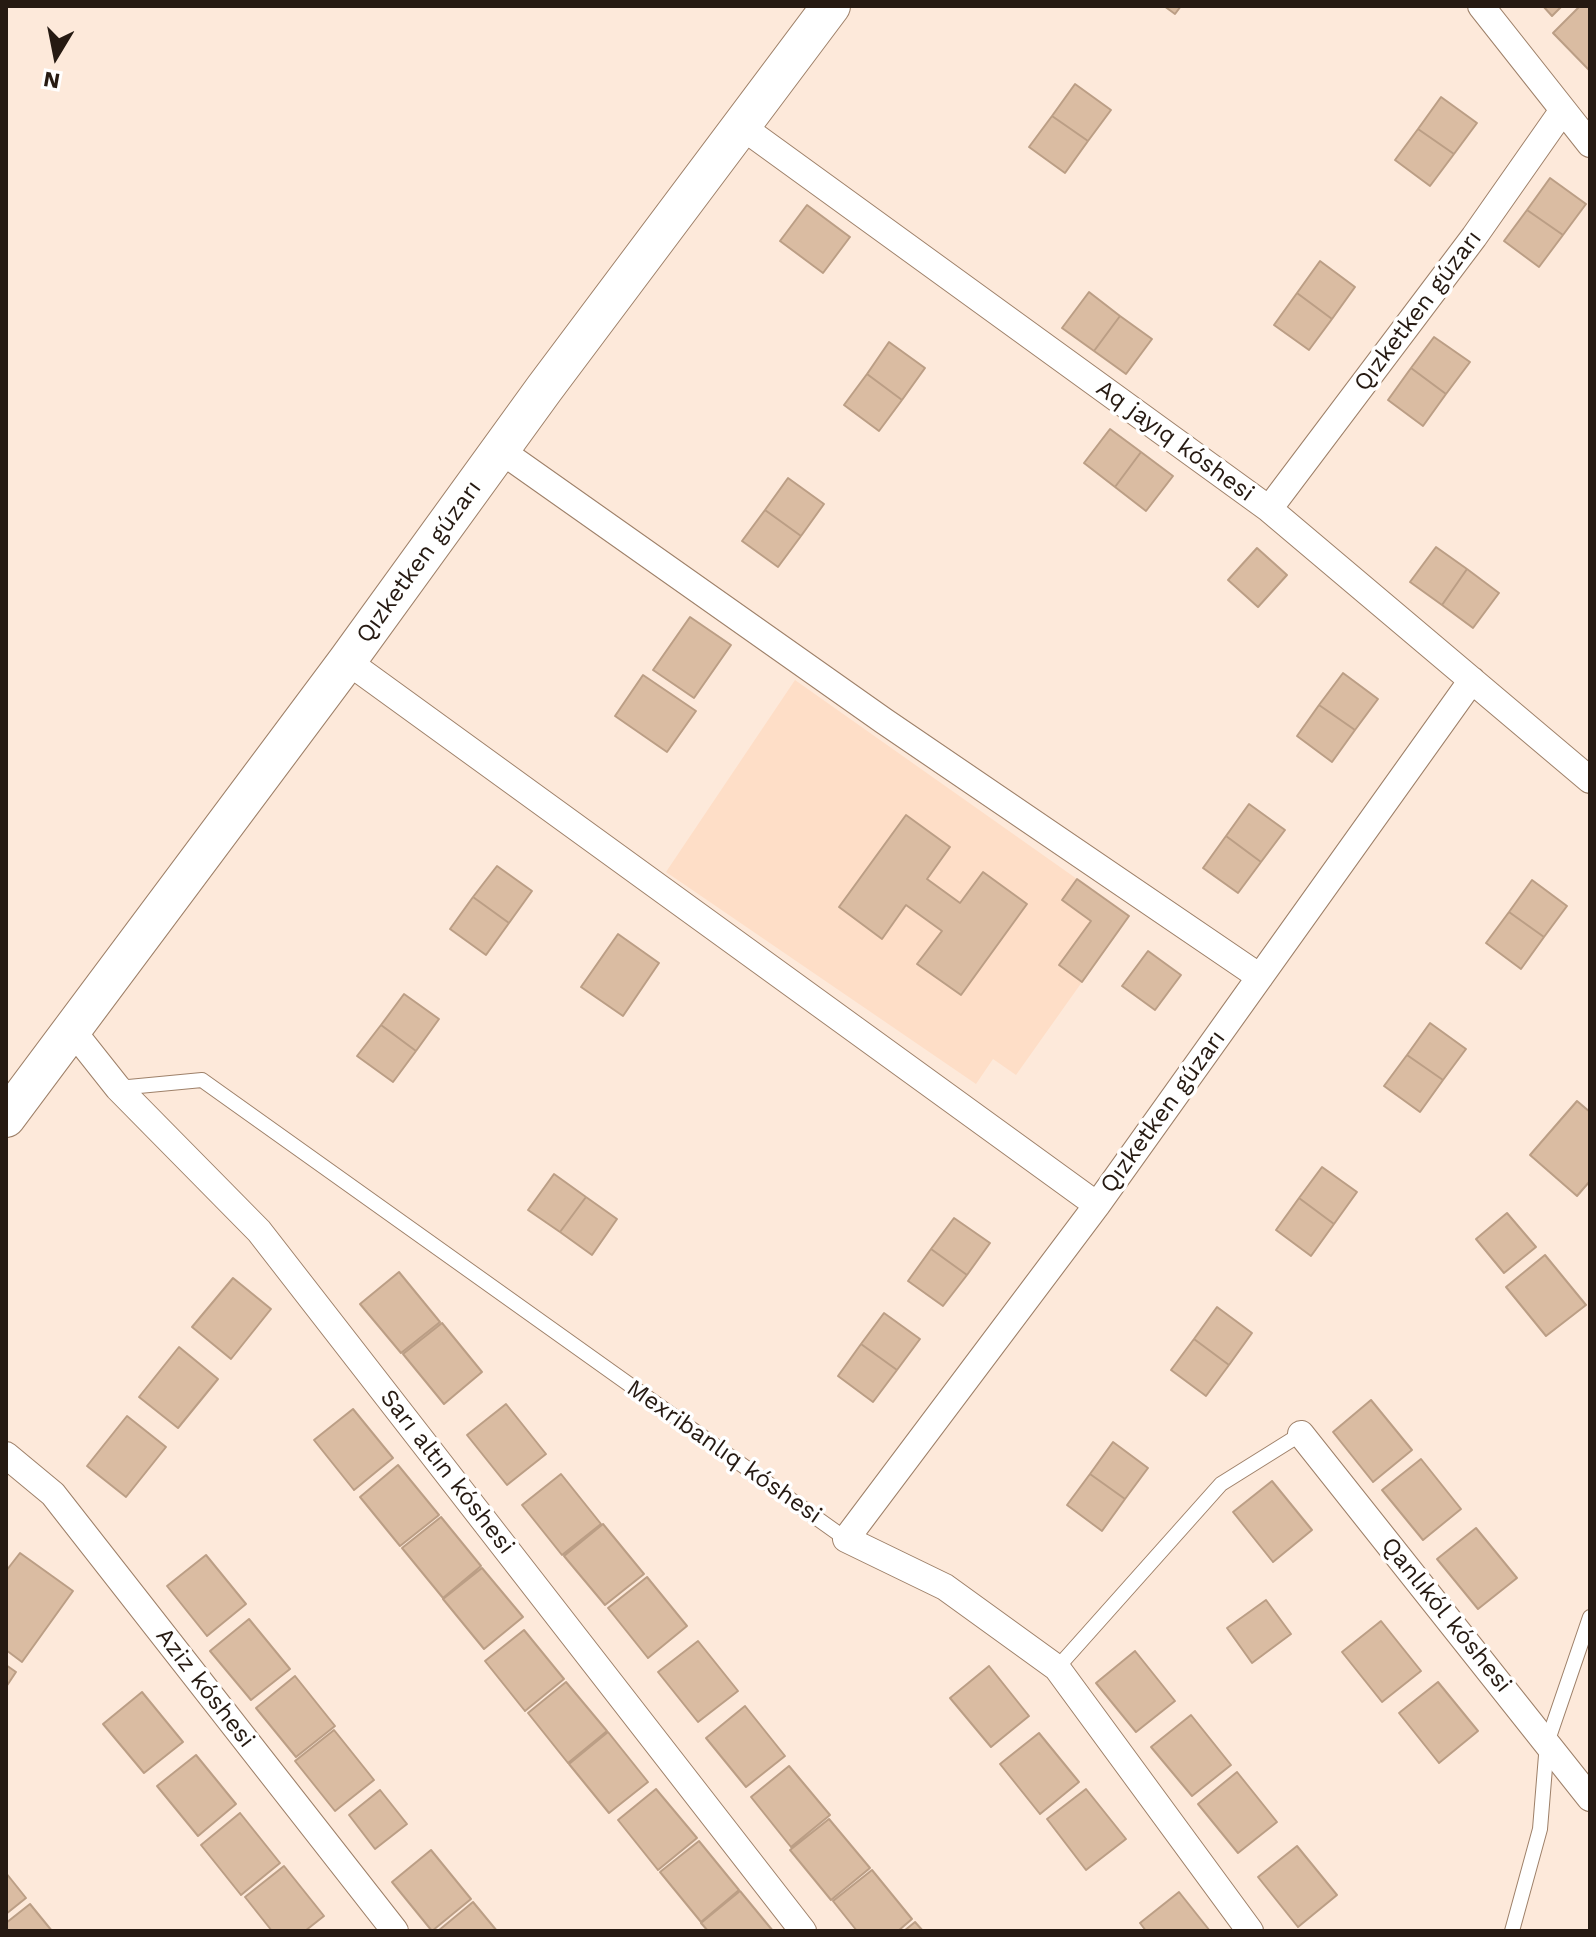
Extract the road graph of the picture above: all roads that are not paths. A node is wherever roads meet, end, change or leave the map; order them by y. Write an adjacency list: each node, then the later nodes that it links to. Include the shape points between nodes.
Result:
1 (831, 6): 4 (street, Qızketken gúzarı)
2 (1481, 6): 3 (street)
3 (1563, 110): 5 (street); 7 (street, Qızketken gúzarı)
4 (741, 126): 6 (street, Qızketken gúzarı); 7 (street, Aq jayıq kóshesi)
5 (1590, 144)
6 (500, 450): 8 (street, Qızketken gúzarı); 11 (street)
7 (1269, 509): 9 (street, Aq jayıq kóshesi)
8 (347, 661): 12 (street, Qızketken gúzarı); 15 (street)
9 (1472, 680): 10 (street, Aq jayıq kóshesi); 11 (street, Qızketken gúzarı)
10 (1590, 780)
11 (1260, 977): 15 (street, Qızketken gúzarı)
12 (72, 1030): 13 (street, Sarı altın kóshesi); 14 (street, Qızketken gúzarı)
13 (118, 1088): 18 (lane, Mexribanlıq kóshesi, via 202,1080); 24 (street, Sarı altın kóshesi, via 259,1231)
14 (6, 1118)
15 (1097, 1205): 18 (street, Qızketken gúzarı)
16 (1301, 1434): 20 (lane, via 1221,1484); 21 (street, Qanlıkól kóshesi)
17 (6, 1455): 23 (street, Aziz kóshesi, via 53,1494)
18 (846, 1539): 20 (street, Mexribanlıq kóshesi, via 945,1587)
19 (1590, 1617): 21 (lane)
20 (1057, 1668): 25 (street, Mexribanlıq kóshesi)
21 (1547, 1743): 22 (street, Qanlıkól kóshesi); 26 (lane, via 1540,1829)
22 (1590, 1798)
23 (395, 1931)
24 (803, 1931)
25 (1250, 1931)
26 (1512, 1931)

